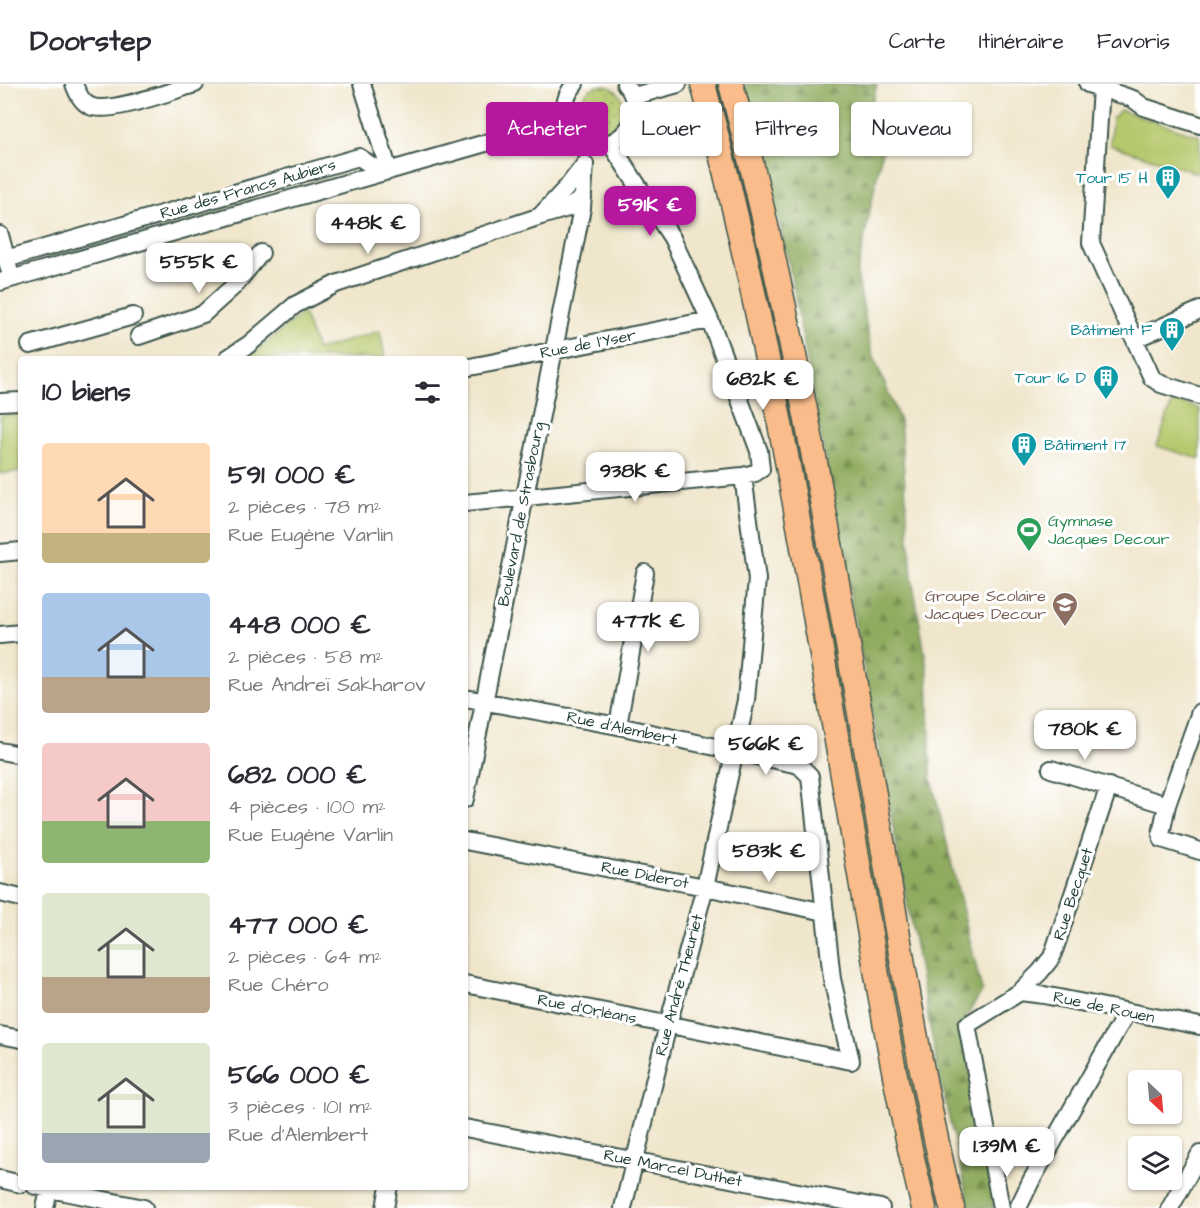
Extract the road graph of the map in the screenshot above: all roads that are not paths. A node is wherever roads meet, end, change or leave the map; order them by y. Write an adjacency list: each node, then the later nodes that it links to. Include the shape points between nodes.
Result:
1 (74, 84): 2 (street, via 77,95 89,106 110,109)
2 (195, 84)
3 (362, 84): 18 (street)
4 (575, 84): 11 (street)
5 (678, 84): 9 (street)
6 (703, 84): 86 (highway, via 768,360 883,1007)
7 (731, 84): 87 (highway, via 795,359 922,1066)
8 (1094, 86): 10 (street); 31 (street, via 1090,237)
9 (630, 90): 15 (street, via 636,108 634,119 621,138)
10 (1133, 99): 12 (street, via 1146,98); 13 (street, via 1144,107)
11 (565, 102)
12 (1200, 117)
13 (1200, 125)
14 (486, 143): 18 (street)
15 (610, 143): 29 (street, via 672,238)
16 (588, 156): 17 (street)
17 (585, 164): 19 (street, Boulevard de Strasbourg); 21 (street)
18 (386, 172): 25 (street, Rue des Francs Aubiers, via 359,157); 26 (street)
19 (584, 198): 20 (street); 22 (street, Boulevard de Strasbourg)
20 (568, 208): 21 (street); 22 (street)
21 (541, 216): 34 (street, via 336,284 295,305)
22 (578, 229): 33 (street, Boulevard de Strasbourg)
23 (0, 234): 25 (street)
24 (261, 253): 30 (street, via 234,286 203,314)
25 (6, 260): 26 (street)
26 (5, 281)
27 (1200, 310): 31 (street)
28 (133, 316): 32 (street)
29 (710, 320): 33 (street, Rue de l'Yser); 39 (street, via 759,451 761,469)
30 (139, 336)
31 (1136, 339): 36 (street, via 1152,378)
32 (30, 345)
33 (553, 351): 35 (street, Rue de l'Yser); 40 (street, Boulevard de Strasbourg)
34 (231, 356)
35 (468, 367)
36 (1200, 396)
37 (18, 401): 38 (street)
38 (0, 402)
39 (743, 476): 40 (street); 52 (street, Rue André Theuriet, via 757,579 746,699)
40 (524, 496): 41 (street); 48 (street, Boulevard de Strasbourg)
41 (468, 503)
42 (18, 551): 43 (street)
43 (0, 553)
44 (645, 573): 50 (street)
45 (18, 633): 46 (street)
46 (0, 635)
47 (468, 699): 48 (street, Rue d'Alembert)
48 (484, 702): 50 (street, Rue d'Alembert); 55 (street, Boulevard de Strasbourg)
49 (1200, 712): 57 (street)
50 (618, 726): 52 (street, Rue d'Alembert)
51 (0, 751): 53 (street)
52 (735, 753): 60 (street, Rue André Theuriet); 63 (street, Rue d'Alembert, via 799,765 810,776)
53 (18, 754)
54 (1051, 769): 56 (street)
55 (468, 784)
56 (1108, 786): 57 (street); 65 (street, Rue Becquet, via 1052,957)
57 (1167, 805): 59 (street, via 1162,839)
58 (468, 842): 60 (street, Rue Diderot)
59 (1200, 851)
60 (705, 887): 63 (street, Rue Diderot); 67 (street, Rue André Theuriet)
61 (0, 893): 62 (street)
62 (18, 897)
63 (825, 912): 67 (street, Rue d'Orléans, via 832,979 851,1061)
64 (468, 985): 67 (street, Rue d'Orléans)
65 (1015, 996): 66 (street, Rue de Rouen, via 1044,994); 80 (street, Rue Becquet, via 967,1025)
66 (1127, 1012): 68 (street, Rue de Rouen); 76 (street)
67 (668, 1024): 73 (street, Rue André Theuriet)
68 (1200, 1026)
69 (0, 1035): 70 (street)
70 (18, 1038)
71 (468, 1129): 73 (street, Rue Marcel Duthet)
72 (1200, 1154): 89 (street)
73 (634, 1161): 84 (street, Rue André Theuriet); 85 (street, Rue Marcel Duthet)
74 (0, 1179): 75 (street)
75 (18, 1183)
76 (1028, 1187): 80 (street); 88 (street)
77 (45, 1190): 81 (street)
78 (59, 1190): 82 (street)
79 (388, 1190): 83 (street)
80 (1001, 1204)
81 (45, 1208)
82 (144, 1208)
83 (385, 1208)
84 (624, 1208)
85 (881, 1208)
86 (924, 1208)
87 (952, 1208)
88 (1018, 1208)
89 (1170, 1208)

